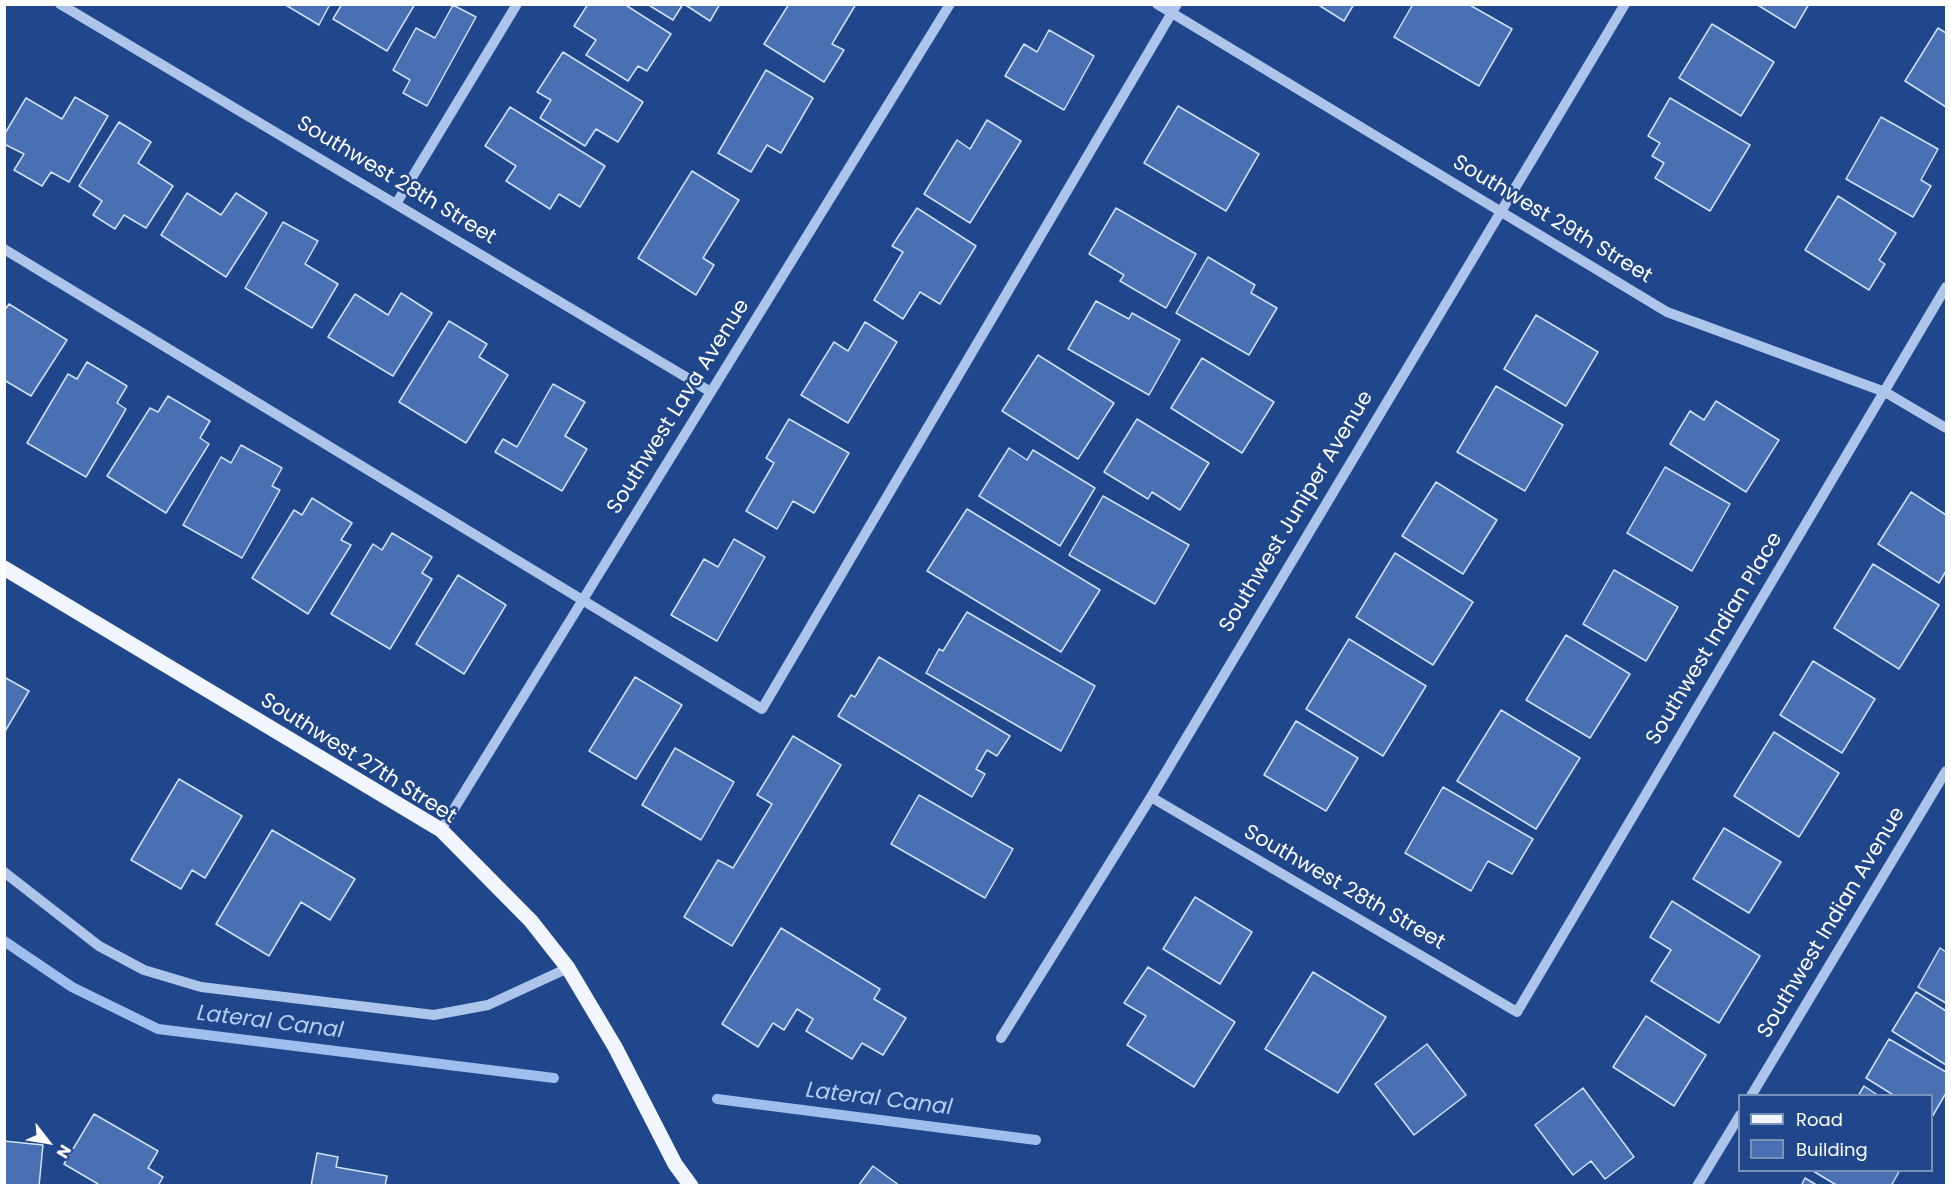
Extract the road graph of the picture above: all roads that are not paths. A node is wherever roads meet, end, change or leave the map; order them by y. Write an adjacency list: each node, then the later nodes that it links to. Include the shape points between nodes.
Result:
1 (60, 4): 7 (street, Southwest 28th Street)
2 (517, 4): 7 (street)
3 (950, 4): 11 (street, Southwest Lava Avenue)
4 (1157, 4): 6 (street, Southwest 29th Street)
5 (1625, 4): 8 (street, Southwest Juniper Avenue)
6 (1174, 9): 8 (street, Southwest 29th Street); 15 (street, via 762,709)
7 (396, 204): 11 (street, Southwest 28th Street)
8 (1499, 210): 12 (street, Southwest 29th Street, via 1667,312); 17 (street, Southwest Juniper Avenue)
9 (4, 249): 15 (street)
10 (1947, 287): 12 (street, Southwest Indian Place)
11 (711, 392): 15 (street, Southwest Lava Avenue)
12 (1885, 392): 13 (street, Southwest 29th Street); 21 (street, Southwest Indian Place)
13 (1947, 428)
14 (4, 568): 18 (main road, Southwest 27th Street)
15 (582, 600): 18 (street, Southwest Lava Avenue)
16 (1947, 771): 23 (street, Southwest Indian Avenue)
17 (1151, 797): 21 (street, Southwest 28th Street); 22 (street, Southwest Juniper Avenue)
18 (441, 830): 20 (main road, Southwest 27th Street, via 531,921)
19 (4, 872): 20 (street, via 99,946 144,970 201,987 434,1016 488,1005)
20 (568, 968): 25 (main road, Southwest 27th Street, via 615,1047 675,1164)
21 (1517, 1012)
22 (1001, 1038)
23 (1752, 1094)
24 (1738, 1118): 26 (street)
25 (691, 1185)
26 (1697, 1185)

